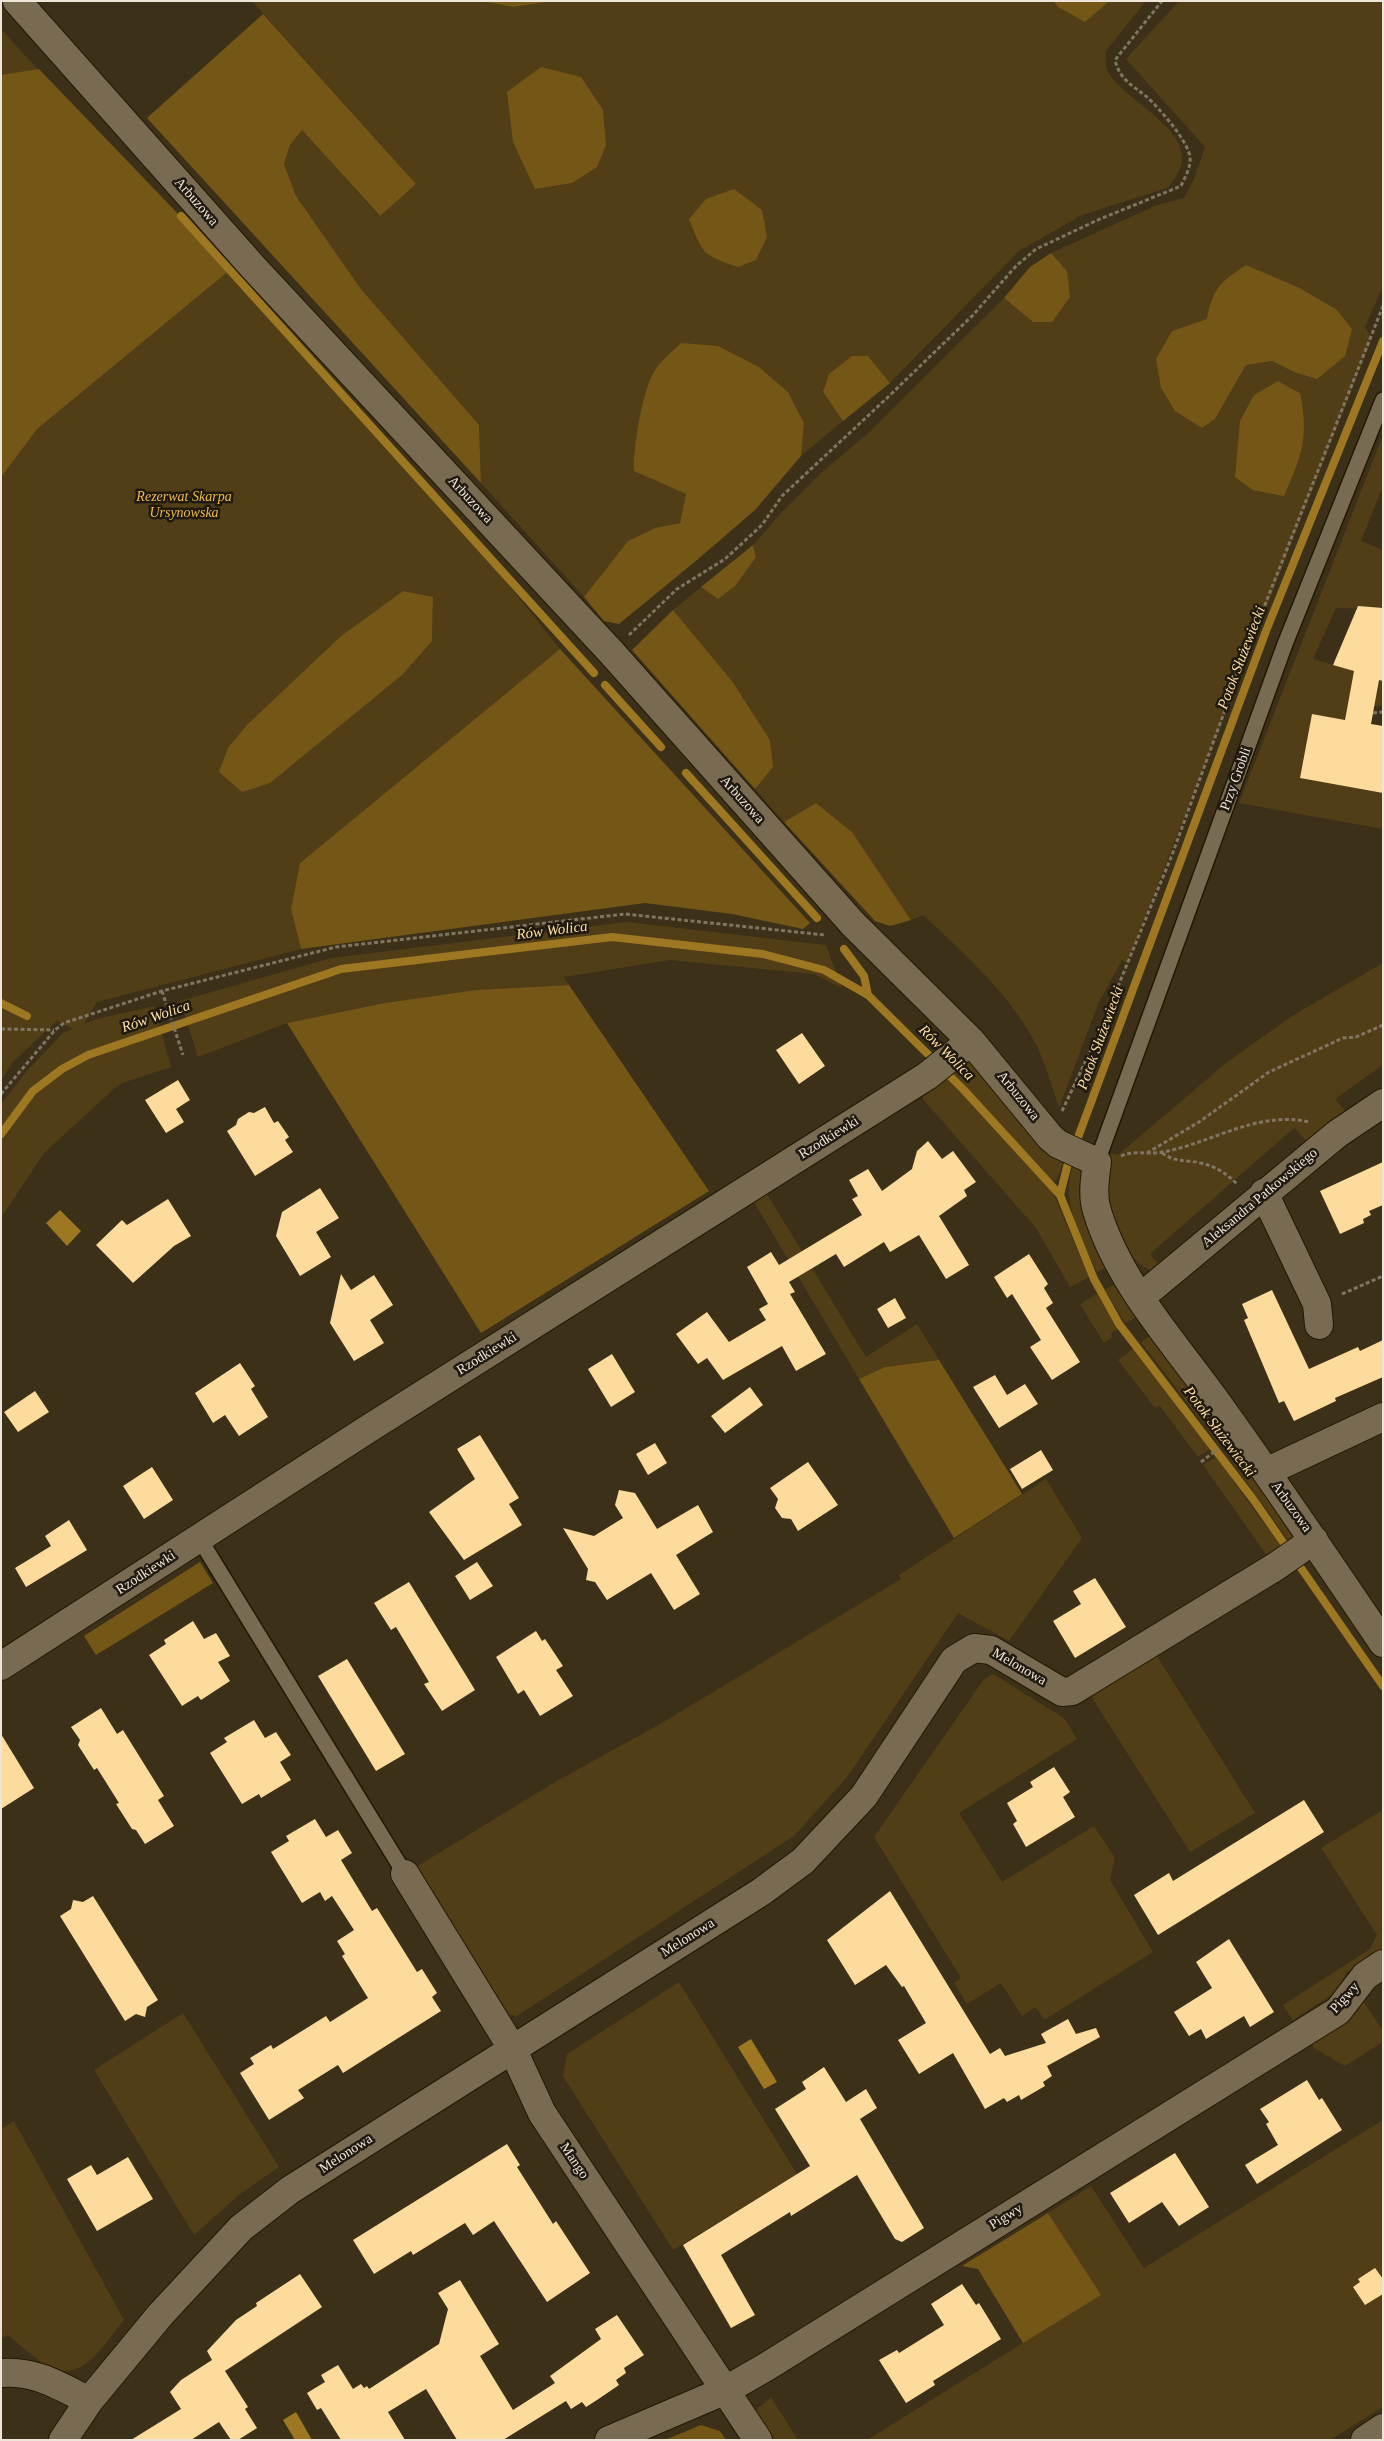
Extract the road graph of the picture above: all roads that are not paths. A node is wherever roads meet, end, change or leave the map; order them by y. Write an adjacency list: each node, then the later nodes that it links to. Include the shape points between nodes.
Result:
1 (17, 1): 3 (street, Arbuzowa, via 253,267 611,652)
2 (1383, 400): 5 (lane, Przy Grobli, via 1284,644)
3 (966, 1046): 5 (street, Arbuzowa, via 1058,1144); 11 (street, Rzodkiewki, via 927,1076)
4 (1383, 1103): 6 (street, Aleksandra Patkowskiego, via 1337,1134)
5 (1099, 1160): 7 (street, Arbuzowa, via 1094,1193 1096,1210 1114,1251)
6 (1264, 1193): 7 (street, Aleksandra Patkowskiego); 8 (street)
7 (1141, 1297): 10 (street, Arbuzowa)
8 (1318, 1315)
9 (1383, 1417): 10 (street)
10 (1266, 1472): 12 (street, Arbuzowa)
11 (199, 1538): 14 (street, Rzodkiewki); 15 (lane)
12 (1311, 1542): 13 (street, Arbuzowa); 17 (street, Melonowa, via 1275,1568 1072,1690 1062,1692 991,1650 981,1647 965,1652 954,1660 864,1796 803,1861 761,1892)
13 (1383, 1643)
14 (1, 1666)
15 (405, 1874): 17 (street, Mango)
16 (1383, 1964): 19 (street, Pigwy, via 1364,1976 1338,2011)
17 (512, 2048): 19 (street, Mango, via 542,2113); 20 (street, Melonowa, via 290,2190 240,2228 161,2314)
18 (1, 2373): 20 (street, via 30,2373 46,2378)
19 (726, 2390): 23 (street, Pigwy); 24 (street, Mango)
20 (89, 2401): 22 (street, Melonowa)
21 (1383, 2428): 25 (street)
22 (64, 2440)
23 (609, 2440)
24 (758, 2440)
25 (1364, 2440)

